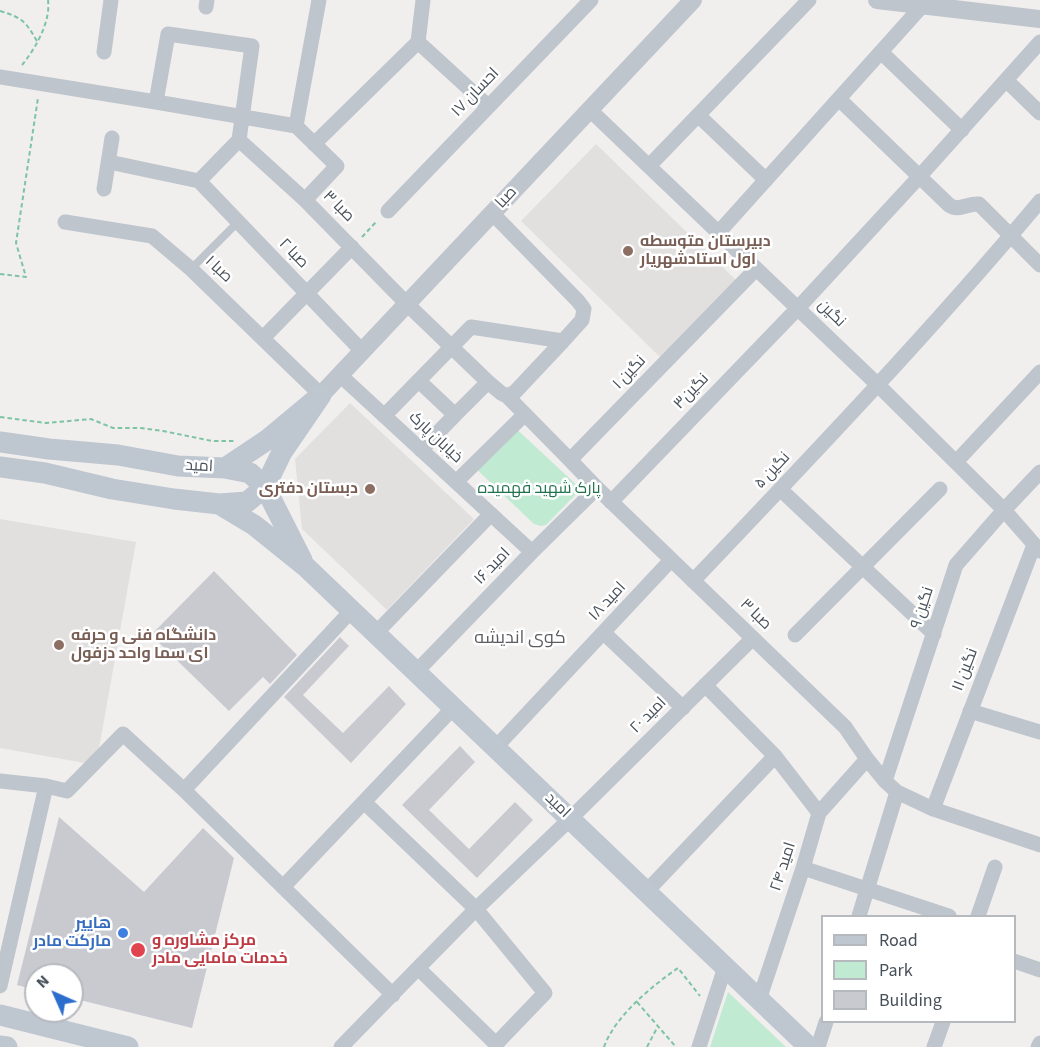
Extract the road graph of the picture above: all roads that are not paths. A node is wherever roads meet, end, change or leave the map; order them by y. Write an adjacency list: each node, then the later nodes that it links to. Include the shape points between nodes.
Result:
1 (111, 0): 12 (street)
2 (319, 0): 23 (street)
3 (423, 0): 10 (street)
4 (591, 0): 18 (street, احسان ۱۷)
5 (693, 0): 19 (street, صبا)
6 (808, 0): 21 (street)
7 (877, 0): 8 (street)
8 (923, 5): 9 (street); 13 (street)
9 (1040, 19)
10 (418, 42): 18 (street); 27 (street)
11 (1040, 42): 15 (street, نگین۳)
12 (104, 52)
13 (881, 52): 16 (street); 24 (street)
14 (5, 78): 17 (street)
15 (1006, 80): 20 (street); 24 (street, نگین۳)
16 (839, 99): 30 (street); 31 (street)
17 (156, 102): 22 (street); 22 (street, via 168,34 252,46)
18 (488, 106): 36 (street, احسان ۱۷)
19 (590, 110): 29 (street, نگین); 37 (street, صبا)
20 (1040, 113)
21 (698, 115): 29 (street); 31 (street)
22 (242, 118): 23 (street); 26 (street)
23 (296, 126): 27 (street)
24 (962, 130): 30 (street, نگین۳)
25 (112, 138): 28 (street)
26 (239, 140): 32 (street); 34 (street, صبا ۳)
27 (314, 144): 34 (street, via 337,166)
28 (109, 162): 32 (street); 33 (street)
29 (649, 166): 40 (street, نگین)
30 (919, 177): 41 (street, via 953,208 979,204); 48 (street, نگین۳)
31 (766, 180): 40 (street)
32 (199, 181): 39 (street, صبا ۲)
33 (104, 189)
34 (305, 200): 42 (street, صبا ۳)
35 (1040, 201): 41 (street, نگین ۵)
36 (388, 211)
37 (492, 213): 47 (street, صبا); 50 (street, via 584,309 582,320)
38 (65, 222): 45 (street, صبا ۱, via 152,236)
39 (238, 222): 45 (lane); 46 (street, صبا ۲)
40 (719, 232): 44 (street, نگین)
41 (1011, 235): 43 (street); 57 (street, نگین ۵)
42 (352, 247): 46 (street); 47 (street, صبا ۳)
43 (1040, 265)
44 (756, 268): 48 (street, نگین); 66 (street, نگین ۱)
45 (191, 269): 49 (street, صبا ۱)
46 (306, 293): 49 (street); 52 (street, صبا ۲)
47 (407, 304): 51 (street, صبا ۳); 52 (street, صبا)
48 (799, 308): 57 (street, نگین); 79 (street, نگین۳)
49 (263, 338): 58 (street, صبا ۱)
50 (563, 341): 51 (street, via 471,327); 59 (street)
51 (452, 347): 55 (street); 56 (street, صبا ۳)
52 (362, 351): 54 (street, صبا)
53 (1039, 374): 67 (street)
54 (340, 375): 58 (street, صبا); 62 (street, خیابان پارک)
55 (419, 381): 61 (street); 62 (street)
56 (488, 382): 59 (street, صبا ۳); 61 (street)
57 (878, 385): 67 (street, نگین); 76 (street, نگین ۵)
58 (321, 395): 70 (main road, via 267,440); 73 (main road, via 282,452)
59 (507, 396): 60 (street, صبا ۳)
60 (525, 414): 66 (street, صبا ۳); 72 (street)
61 (455, 415): 64 (street)
62 (384, 416): 64 (street, خیابان پارک)
63 (0, 441): 65 (main road, امید)
64 (421, 450): 72 (street, خیابان پارک)
65 (118, 455): 68 (main road, امید); 75 (main road, via 130,466 129,477 123,486)
66 (570, 460): 74 (street)
67 (956, 462): 81 (street, نگین)
68 (178, 466): 70 (main road, امید); 78 (main road, via 168,471 163,481 165,492)
69 (0, 467): 75 (main road, امید)
70 (225, 468): 73 (main road, امید, via 250,473)
71 (1040, 472): 81 (street, نگین ۹)
72 (456, 482): 82 (street, خیابان پارک)
73 (265, 487): 80 (main road, امید, via 247,502); 86 (main road)
74 (597, 488): 79 (street); 84 (street, امید ۱۶)
75 (112, 489): 78 (main road, امید)
76 (780, 489): 87 (street); 88 (street, نگین ۵)
77 (940, 489): 87 (street)
78 (174, 499): 80 (main road, امید)
79 (611, 502): 85 (street, صبا ۳)
80 (219, 504): 86 (main road, امید, via 254,525)
81 (1004, 510): 83 (street, نگین); 92 (street, نگین ۹, via 956,564)
82 (491, 514): 84 (street, خیابان پارک); 90 (street)
83 (1037, 548): 99 (street, نگین ۱۱)
84 (532, 552): 95 (street, امید ۱۶)
85 (671, 560): 88 (street, صبا ۳); 91 (street, امید ۱۸)
86 (305, 566): 89 (main road, امید)
87 (862, 567): 92 (street); 93 (street)
88 (693, 581): 94 (street, صبا ۳)
89 (352, 610): 90 (main road, امید); 107 (street)
90 (376, 633): 95 (main road, امید)
91 (604, 633): 98 (street); 101 (street, امید ۱۸)
92 (934, 634): 105 (street, نگین ۹)
93 (795, 635)
94 (753, 638): 96 (street, امید ۲۰); 103 (street, صبا ۳, via 845,727)
95 (416, 672): 97 (main road, امید)
96 (705, 685): 98 (street, امید ۲۰); 102 (street)
97 (454, 708): 101 (main road, امید); 109 (street)
98 (683, 708): 112 (street, امید ۲۰)
99 (970, 711): 100 (street); 110 (street, نگین ۱۱)
100 (1040, 732)
101 (496, 747): 112 (main road, امید)
102 (775, 756): 111 (street); 118 (street)
103 (867, 759): 105 (street, صبا ۳); 111 (street, امید ۲۴)
104 (0, 781): 106 (street)
105 (885, 781): 108 (street, صبا ۳)
106 (46, 786): 107 (street, via 67,791 123,734); 127 (street)
107 (184, 790): 116 (street)
108 (897, 792): 110 (street, صبا ۳); 117 (street)
109 (364, 802): 116 (street); 119 (street)
110 (933, 809): 113 (street, صبا ۳)
111 (819, 813): 115 (street, امید ۲۴)
112 (570, 819): 118 (main road, امید); 119 (street, امید ۲۰)
113 (1040, 844)
114 (995, 867): 122 (street)
115 (803, 868): 117 (street); 129 (street, امید ۲۴)
116 (283, 887): 128 (street)
117 (867, 889): 120 (street); 121 (street)
118 (646, 891): 124 (main road, امید)
119 (476, 909): 125 (street, امید ۲۰); 125 (street, via 545,993 505,1035 496,1044)
120 (859, 915)
121 (946, 915)
122 (978, 915)
123 (1016, 962): 126 (street)
124 (725, 967): 129 (main road, امید); 138 (street)
125 (418, 968): 128 (street, امید ۲۰)
126 (1040, 970)
127 (0, 986)
128 (393, 995): 137 (street, امید ۲۰)
129 (759, 1000): 139 (main road, امید)
130 (0, 1015): 136 (main road)
131 (826, 1023): 140 (street)
132 (943, 1023): 141 (street)
133 (1040, 1042): 142 (street)
134 (0, 1046): 135 (main road)
135 (7, 1047)
136 (128, 1047)
137 (341, 1047)
138 (699, 1047)
139 (809, 1047)
140 (818, 1047)
141 (934, 1047)
142 (1038, 1047)

